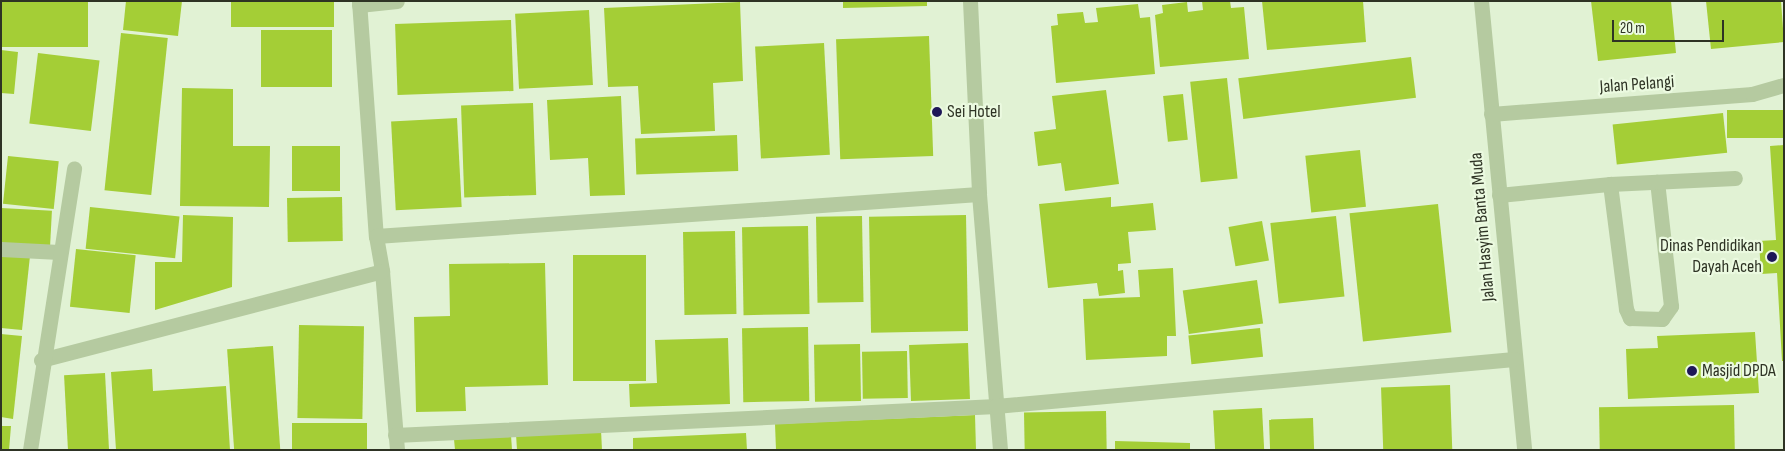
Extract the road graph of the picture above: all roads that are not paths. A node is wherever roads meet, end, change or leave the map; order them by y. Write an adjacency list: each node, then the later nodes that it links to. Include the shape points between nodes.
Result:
1 (397, 1): 4 (street)
2 (1481, 1): 6 (street, Jalan Hasyim Banta Muda)
3 (973, 2): 11 (street)
4 (359, 3): 13 (street)
5 (1784, 85): 6 (street, Jalan Pelangi, via 1752,94)
6 (1491, 114): 12 (street, Jalan Hasyim Banta Muda)
7 (74, 168): 15 (street)
8 (1735, 178): 9 (street)
9 (1657, 182): 10 (street); 10 (street, via 1671,306 1662,319 1630,318 1626,310)
10 (1610, 184): 12 (street)
11 (979, 194): 13 (street); 19 (street)
12 (1499, 195): 17 (street, Jalan Hasyim Banta Muda)
13 (376, 236): 16 (street)
14 (1, 249): 15 (street)
15 (60, 252): 18 (street)
16 (382, 271): 18 (street); 20 (street)
17 (1514, 359): 19 (street); 23 (street, Jalan Hasyim Banta Muda)
18 (41, 360): 21 (street)
19 (996, 406): 20 (street); 22 (street)
20 (396, 442)
21 (30, 450)
22 (1000, 450)
23 (1524, 450)

